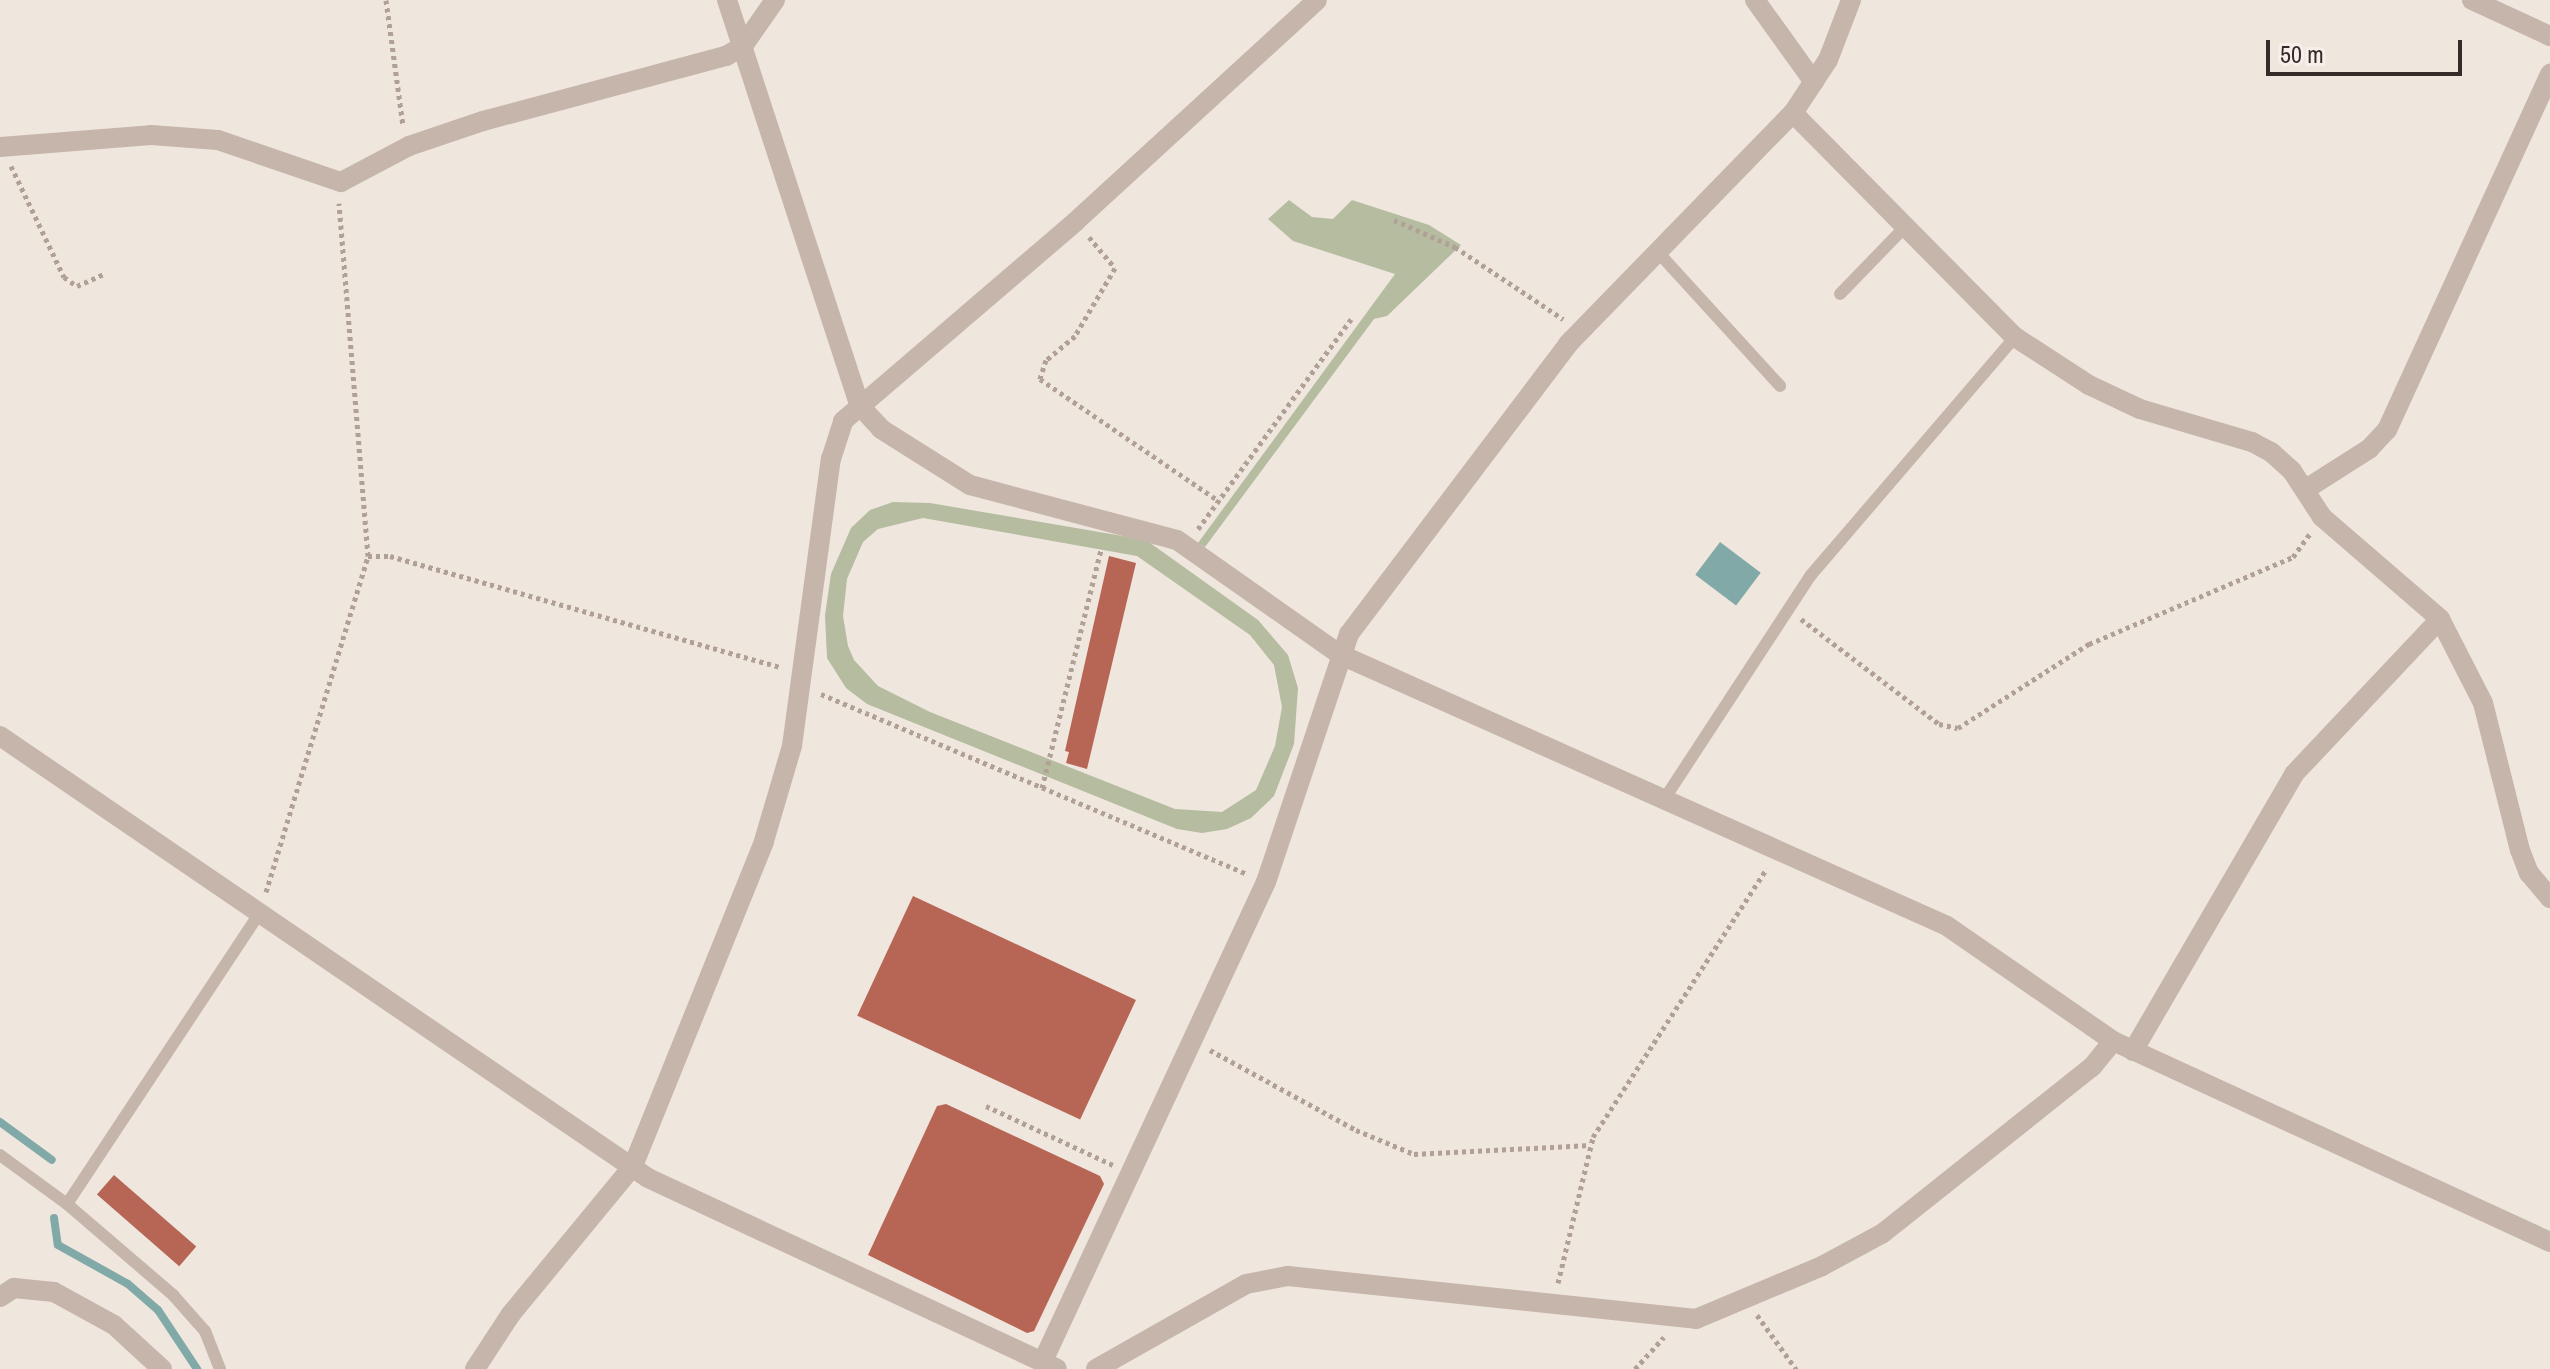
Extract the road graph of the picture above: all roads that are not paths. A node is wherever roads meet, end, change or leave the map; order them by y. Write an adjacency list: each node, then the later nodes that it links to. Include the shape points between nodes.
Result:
1 (727, 0): 8 (street)
2 (775, 0): 8 (street)
3 (1317, 0): 18 (street, via 1075,222)
4 (1755, 0): 10 (street)
5 (1851, 0): 10 (street)
6 (2472, 0): 7 (street)
7 (2550, 36)
8 (743, 46): 12 (street, via 726,56 560,98 409,146 341,182 218,140 151,135); 18 (street)
9 (2550, 74): 19 (street, via 2387,430 2369,449)
10 (1814, 82): 11 (street)
11 (1793, 113): 13 (street); 14 (street)
12 (1, 147)
13 (1906, 226): 15 (lane); 16 (street)
14 (1656, 250): 17 (lane); 21 (street, via 1580,330)
15 (1840, 294)
16 (2015, 337): 19 (street, via 2089,385 2140,409 2252,442 2271,452); 23 (lane, via 1811,575)
17 (1780, 386)
18 (859, 405): 21 (street, via 881,429 970,485 1163,533); 29 (street, via 843,421 831,459 792,746 772,819)
19 (2306, 489): 20 (street, via 2322,517)
20 (2440, 619): 24 (street, via 2483,703 2529,873); 27 (street, via 2294,774)
21 (1339, 654): 23 (street); 33 (street, via 1266,882 1129,1172)
22 (0, 736): 25 (street)
23 (1665, 798): 26 (street, via 1947,926)
24 (2550, 898)
25 (260, 912): 29 (street); 30 (lane)
26 (2113, 1041): 27 (street); 37 (street, via 2092,1067 1883,1233 1748,1301 1696,1319 1288,1276 1264,1278 1132,1344)
27 (2133, 1051): 31 (street)
28 (0, 1155): 30 (lane)
29 (633, 1166): 33 (street, via 648,1178); 36 (street, via 511,1314)
30 (67, 1204): 35 (lane, via 193,1316)
31 (2550, 1242)
32 (0, 1297): 34 (street, via 14,1288 54,1292 114,1325)
33 (1050, 1365)
34 (162, 1369)
35 (220, 1369)
36 (475, 1369)
37 (1096, 1369)

